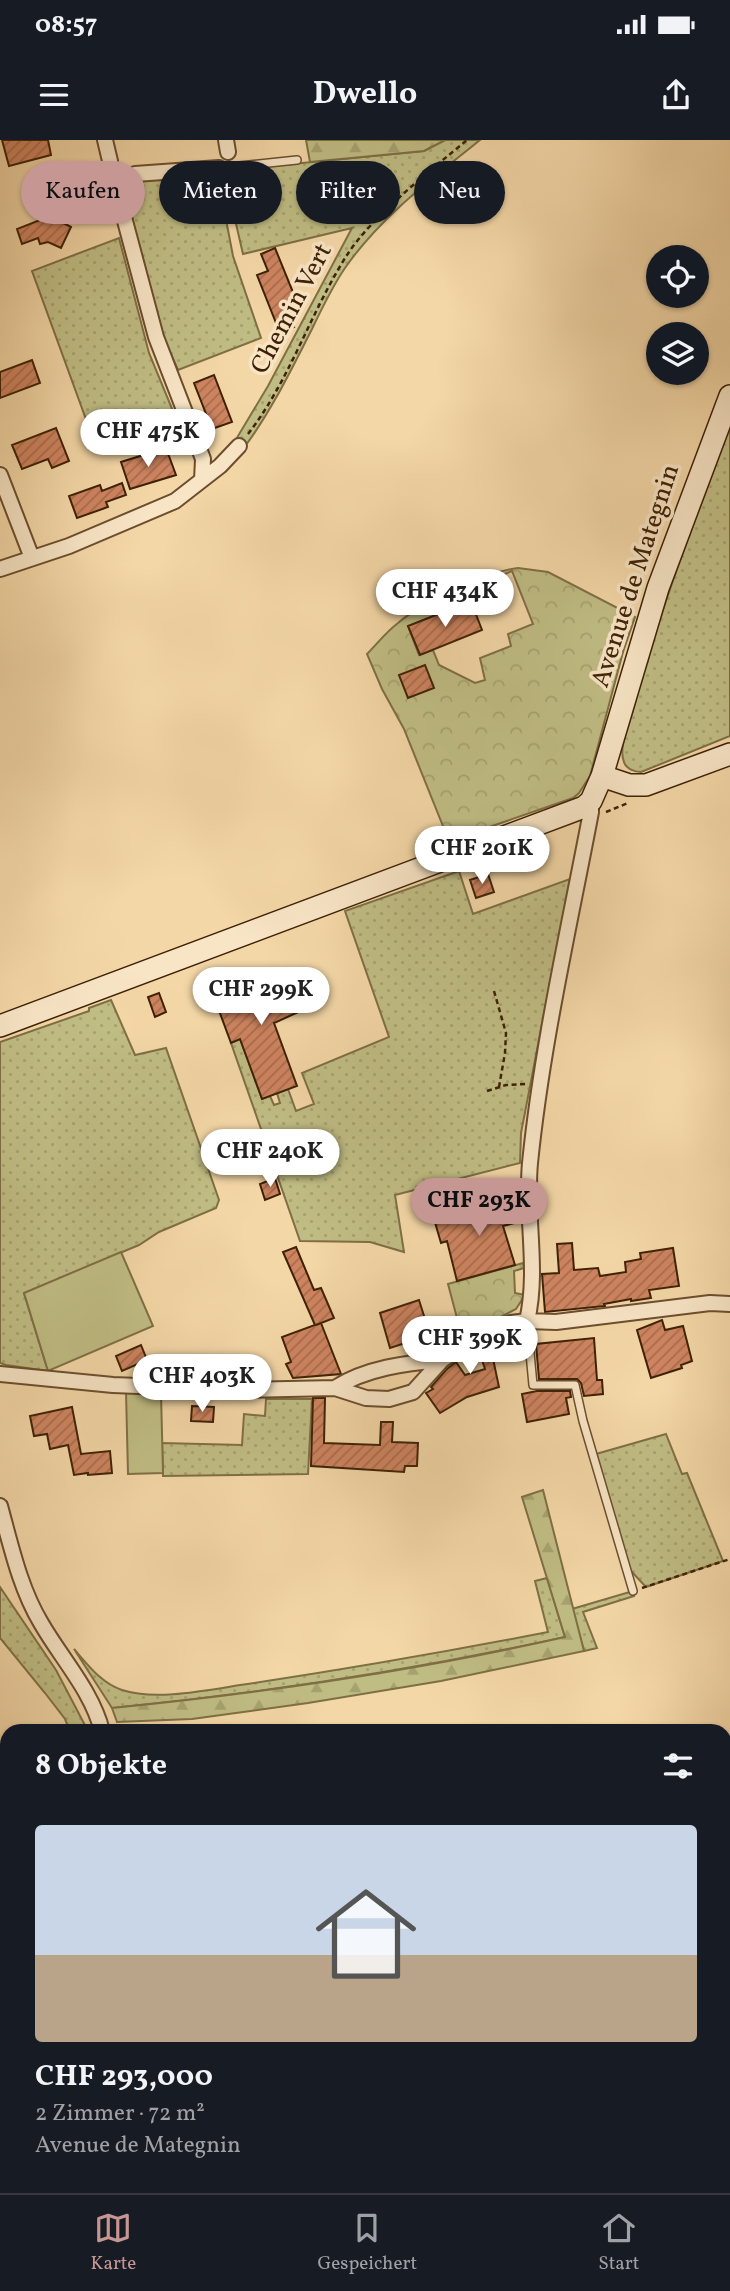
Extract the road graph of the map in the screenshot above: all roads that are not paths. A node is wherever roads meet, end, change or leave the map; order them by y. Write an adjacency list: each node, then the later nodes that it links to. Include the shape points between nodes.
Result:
1 (105, 140): 3 (street)
2 (297, 160): 4 (lane)
3 (110, 161)
4 (282, 162)
5 (159, 172): 9 (street, via 135,174 117,191 156,337 203,458)
6 (730, 396): 13 (main road, Avenue de Mategnin, via 658,588)
7 (239, 446): 9 (street)
8 (0, 475): 10 (street)
9 (202, 481): 10 (street, via 175,501)
10 (32, 558): 11 (street)
11 (0, 569)
12 (730, 754): 13 (main road, via 646,785)
13 (602, 776): 14 (main road, Avenue de Mategnin)
14 (591, 800): 15 (main road, via 574,812); 17 (street, via 540,1083 530,1166 533,1291)
15 (0, 1026)
16 (730, 1304): 17 (street)
17 (527, 1321): 18 (street, via 482,1334); 22 (lane, via 533,1385 575,1385)
18 (442, 1360): 20 (street, via 366,1373); 20 (street, via 413,1392 398,1398 366,1398)
19 (0, 1374): 20 (street, via 113,1385)
20 (335, 1388)
21 (0, 1506): 23 (street, via 31,1605)
22 (633, 1591)
23 (99, 1724)

